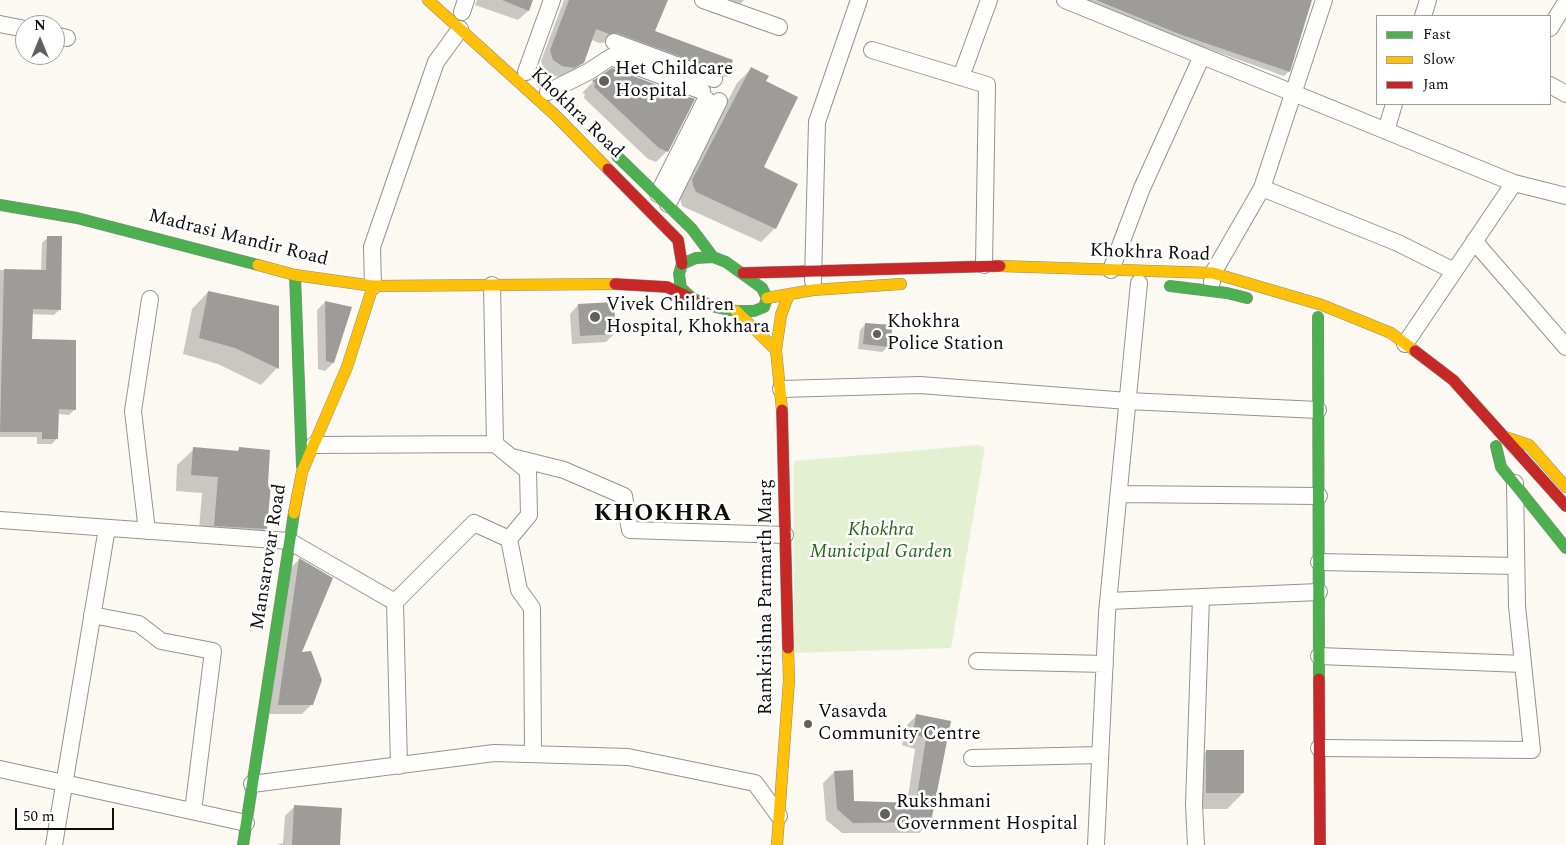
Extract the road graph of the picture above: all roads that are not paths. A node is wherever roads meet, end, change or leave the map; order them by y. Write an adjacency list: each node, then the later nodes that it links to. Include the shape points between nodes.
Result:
1 (428, 0): 10 (street, Khokhra Road)
2 (552, 0): 23 (street, via 537,82 588,72 611,57)
3 (703, 0): 15 (street)
4 (859, 0): 36 (street, via 816,122)
5 (989, 0): 19 (street)
6 (1065, 0): 18 (street)
7 (1324, 0): 21 (street)
8 (1428, 0): 11 (street)
9 (1566, 2): 13 (street)
10 (462, 13): 34 (street, Khokhra Road, via 555,115 678,240); 46 (street, via 436,62 372,247)
11 (1422, 15)
12 (0, 24): 14 (street)
13 (1551, 26)
14 (15, 27)
15 (779, 27)
16 (614, 42): 23 (street, via 714,79 706,82)
17 (872, 50): 19 (street)
18 (1202, 56): 21 (street); 35 (street, via 1142,188)
19 (961, 78): 40 (street, via 987,85)
20 (1551, 86): 22 (street)
21 (1294, 93): 25 (street); 28 (street)
22 (1566, 94)
23 (709, 97): 30 (street)
24 (1394, 105): 25 (street)
25 (1386, 131): 27 (street)
26 (610, 149): 30 (street, Khokhra Road)
27 (1514, 183): 29 (street); 32 (street)
28 (1262, 188): 37 (street, via 1398,243); 39 (street)
29 (1566, 196)
30 (663, 199): 33 (street, Khokhra Road)
31 (0, 205): 41 (street, Madrasi Mandir Road, via 85,220)
32 (1474, 241): 37 (street); 57 (street)
33 (713, 257): 34 (street, via 696,258); 38 (street)
34 (680, 269): 43 (street); 52 (street, Khokhra Road, via 681,288)
35 (1111, 270): 39 (street, Khokhra Road); 40 (street, Khokhra Road)
36 (813, 271): 38 (street, Khokhra Road); 40 (street, Khokhra Road); 47 (street)
37 (1454, 271): 56 (street)
38 (743, 273): 50 (street, via 762,288)
39 (1213, 273): 48 (street); 56 (street, Khokhra Road, via 1322,305 1391,333)
40 (984, 274)
41 (294, 275): 46 (street, Madrasi Mandir Road); 69 (street)
42 (908, 283): 47 (street)
43 (620, 284): 45 (street, Madrasi Mandir Road); 52 (street, via 667,287)
44 (1143, 284): 48 (street, Khokhra Road); 60 (street)
45 (492, 285): 46 (street, Madrasi Mandir Road); 64 (street)
46 (373, 286): 65 (street, Mansarovar Road, via 347,367)
47 (814, 290): 49 (street)
48 (1210, 291): 53 (street, Khokhra Road)
49 (789, 294): 50 (street); 58 (street, Ramkrishna Parmarth Marg, via 781,314)
50 (767, 298): 54 (street, via 764,307 754,311)
51 (150, 299): 79 (street, via 133,411)
52 (693, 299): 54 (street)
53 (1255, 300)
54 (736, 311): 58 (street)
55 (1318, 317): 61 (street)
56 (1405, 344): 63 (street, Khokhra Road, via 1453,380)
57 (1566, 347)
58 (776, 350): 59 (street, Ramkrishna Parmarth Marg)
59 (781, 389): 60 (street, via 920,385); 80 (street, Ramkrishna Parmarth Marg)
60 (1128, 401): 61 (street); 74 (street)
61 (1318, 410): 75 (street)
62 (1477, 425): 66 (street)
63 (1508, 441): 70 (street, via 1529,445); 76 (street, Khokhra Road)
64 (495, 444): 65 (street); 67 (street)
65 (314, 445): 69 (street, Mansarovar Road)
66 (1500, 450): 71 (street, via 1501,467); 73 (street)
67 (512, 457): 80 (street, via 564,470 624,496 630,530); 81 (street, via 528,471 529,515)
68 (1566, 468): 70 (street)
69 (302, 472): 82 (street, Mansarovar Road)
70 (1557, 476): 72 (street)
71 (1514, 483): 83 (street); 85 (street)
72 (1566, 487)
73 (1534, 490)
74 (1119, 494): 75 (street); 88 (street)
75 (1319, 496): 84 (street)
76 (1566, 506)
77 (0, 520): 78 (street)
78 (107, 528): 79 (street); 90 (street)
79 (147, 531): 82 (street)
80 (786, 535): 104 (street, Ramkrishna Parmarth Marg, via 788,680)
81 (509, 539): 89 (street, via 474,523); 96 (street, via 519,590 532,608)
82 (289, 542): 89 (street); 102 (street, Mansarovar Road)
83 (1566, 548)
84 (1319, 562): 85 (street); 86 (street)
85 (1516, 566): 94 (street)
86 (1319, 592): 87 (street); 91 (street)
87 (1201, 598): 88 (street); 110 (street, via 1194,804)
88 (1108, 601): 93 (street)
89 (395, 602): 99 (street)
90 (92, 615): 101 (street); 103 (street, via 140,624 161,641 213,650)
91 (1319, 656): 94 (street); 95 (street)
92 (977, 661): 93 (street)
93 (1105, 664): 97 (street)
94 (1523, 664): 95 (street, via 1532,750)
95 (1320, 748): 111 (street)
96 (533, 754): 99 (street, via 494,754); 104 (street, via 628,757 755,783)
97 (1100, 755): 98 (street); 109 (street)
98 (972, 758)
99 (399, 766): 102 (street)
100 (0, 769): 101 (street)
101 (64, 783): 103 (street); 106 (street)
102 (252, 784): 105 (street, Mansarovar Road)
103 (192, 811): 105 (street)
104 (779, 816): 108 (street, Ramkrishna Parmarth Marg)
105 (246, 823): 107 (street, Mansarovar Road)
106 (54, 845)
107 (243, 845)
108 (777, 845)
109 (1096, 845)
110 (1196, 845)
111 (1320, 845)

